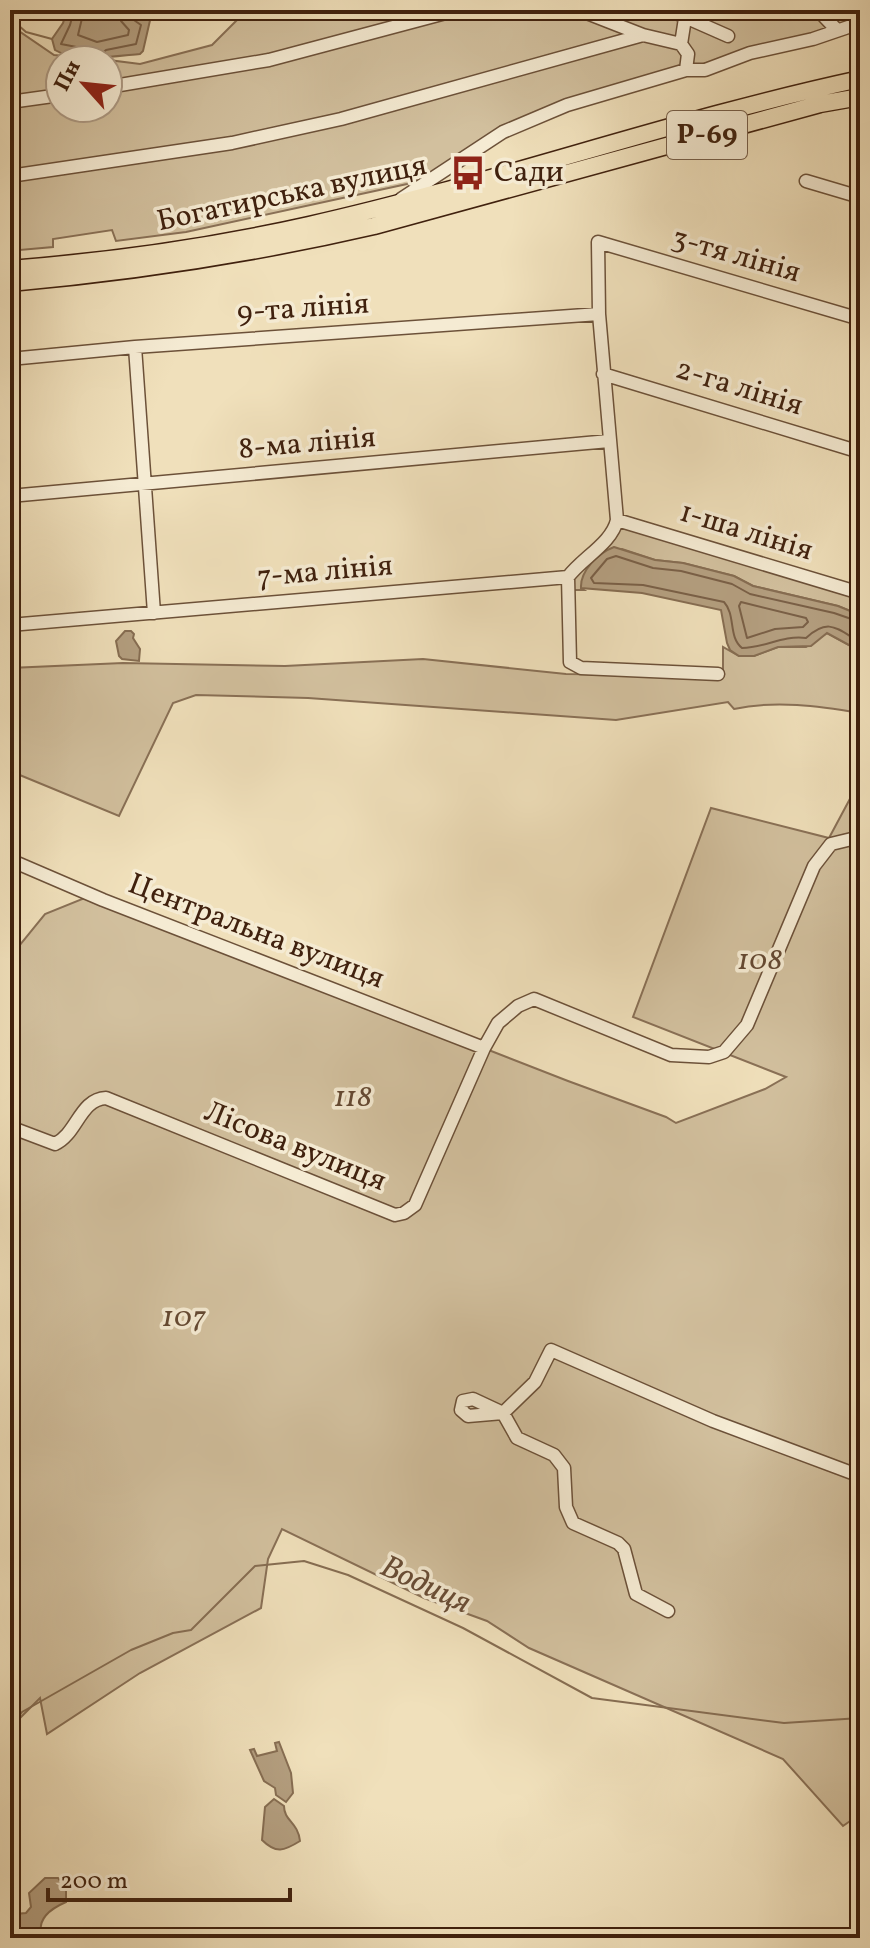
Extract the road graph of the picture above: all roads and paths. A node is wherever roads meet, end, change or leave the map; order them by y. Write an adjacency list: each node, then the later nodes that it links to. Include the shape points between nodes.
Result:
1 (457, 10): 13 (street, via 269,60)
2 (579, 10): 8 (street)
3 (669, 10): 5 (street)
4 (818, 10): 7 (street)
5 (685, 13): 9 (street); 10 (street)
6 (860, 23): 7 (street)
7 (836, 29): 11 (street, via 705,70)
8 (643, 35): 10 (street); 17 (street, via 341,119 232,143)
9 (728, 36)
10 (681, 44): 11 (street, via 688,54)
11 (686, 70): 20 (street, via 567,105 503,132)
12 (860, 79): 20 (main road, Богатирська вулиця / Р-69)
13 (124, 84)
14 (44, 97): 16 (street)
15 (860, 97): 22 (main road, Богатирська вулиця / Р-69, via 317,240 210,260)
16 (10, 102)
17 (10, 176)
18 (806, 181): 19 (street)
19 (860, 197)
20 (393, 203): 21 (main road, Богатирська вулиця / Р-69, via 182,249)
21 (10, 269)
22 (10, 283)
23 (599, 314): 24 (street, 3-тя лінія, via 598,242); 25 (street, 9-та лінія); 27 (street)
24 (860, 319)
25 (135, 347): 26 (street, 9-та лінія); 30 (street)
26 (10, 359)
27 (603, 374): 28 (street); 29 (street, 2-га лінія)
28 (609, 441): 30 (street, 8-ма лінія); 32 (street)
29 (860, 452)
30 (144, 486): 31 (street, 8-ма лінія); 35 (street)
31 (10, 496)
32 (617, 520): 33 (street, via 614,531); 34 (street, 1-ша лінія)
33 (568, 577): 35 (street, 7-ма лінія); 37 (street, via 568,657 575,666)
34 (860, 593)
35 (154, 613): 36 (street, 7-ма лінія)
36 (10, 625)
37 (718, 674)
38 (860, 837): 40 (street, via 831,844 814,866 747,1025 724,1052 687,1058 657,1051 534,999 498,1023)
39 (10, 860): 40 (street, Центральна вулиця)
40 (484, 1048): 41 (street, Лісова вулиця, via 415,1205 395,1215 106,1098 87,1106 66,1138 55,1144)
41 (10, 1127)
42 (860, 1476): 43 (street, via 713,1421 551,1350 535,1382 503,1413 517,1438 554,1455 564,1468 566,1507 573,1523 618,1543 636,1594)
43 (668, 1611)

